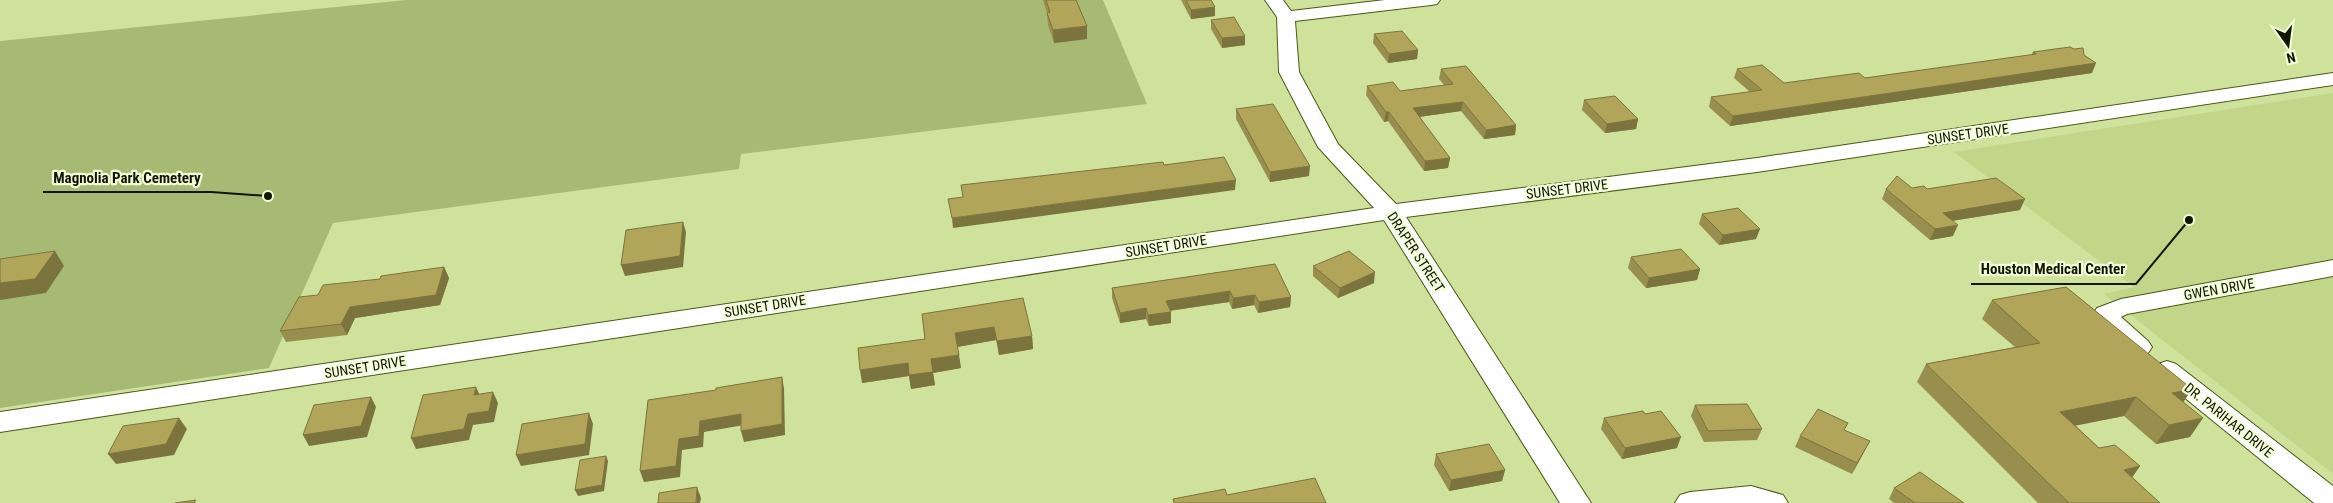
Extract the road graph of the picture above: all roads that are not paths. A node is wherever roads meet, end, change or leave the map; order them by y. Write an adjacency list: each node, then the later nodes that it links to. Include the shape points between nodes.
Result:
1 (1431, 0): 2 (street)
2 (1280, 8): 4 (street, DRAPER STREET, via 1289,72 1329,147)
3 (2333, 79): 4 (street, SUNSET DRIVE, via 1764,164)
4 (1391, 212): 7 (street, SUNSET DRIVE); 9 (street, DRAPER STREET)
5 (2333, 268): 6 (street, GWEN DRIVE, via 2120,307)
6 (2106, 314): 8 (street, DR. PARIHAR DRIVE, via 2115,328)
7 (0, 422)
8 (2333, 502)
9 (1576, 503)
10 (1690, 503): 11 (street, via 1751,497)
11 (1773, 503)

